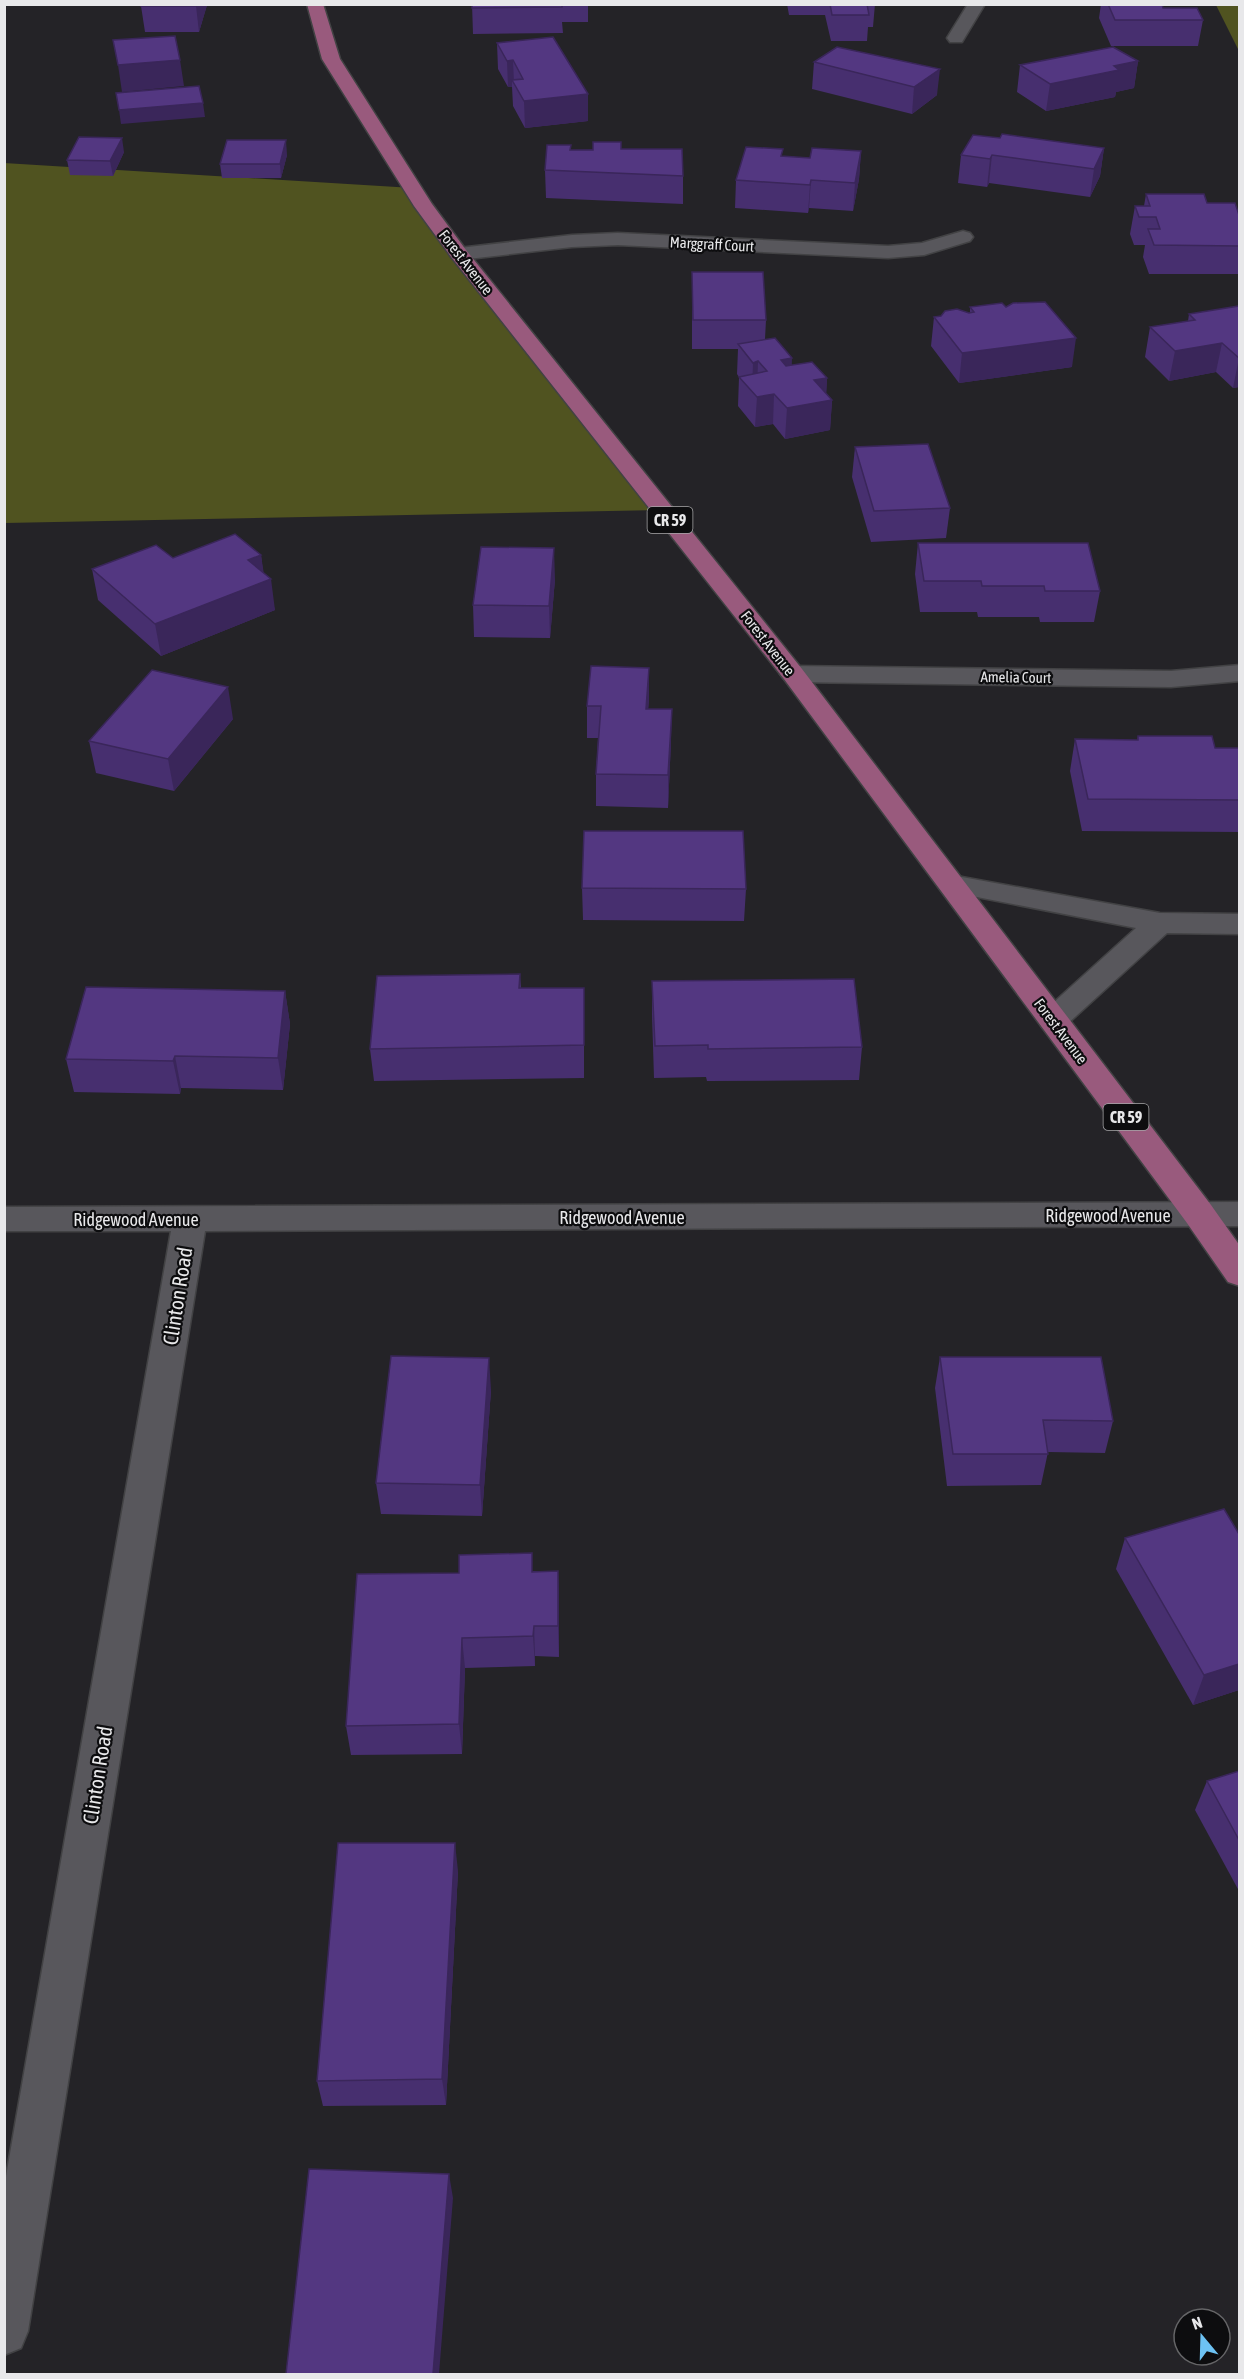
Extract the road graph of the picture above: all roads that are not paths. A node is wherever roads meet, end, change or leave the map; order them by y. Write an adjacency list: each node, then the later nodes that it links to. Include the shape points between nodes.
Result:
1 (315, 4): 5 (main road, Forest Avenue / CR 59, via 332,59 424,206)
2 (977, 4): 3 (street)
3 (957, 38)
4 (963, 237): 5 (street, Marggraff Court, via 924,249 888,252 618,239 572,240)
5 (459, 254): 6 (main road, Forest Avenue / CR 59)
6 (793, 674): 7 (street, Amelia Court, via 1171,679); 8 (main road, Forest Avenue / CR 59)
7 (1239, 674)
8 (951, 884): 9 (street); 11 (main road, Forest Avenue / CR 59)
9 (1160, 923): 10 (street); 11 (street)
10 (1239, 924)
11 (1053, 1020): 12 (main road, Forest Avenue / CR 59)
12 (1199, 1214): 13 (street, Ridgewood Avenue); 14 (street, Ridgewood Avenue); 16 (main road, Forest Avenue / CR 59)
13 (1239, 1214)
14 (190, 1219): 15 (street, Ridgewood Avenue); 17 (street, Clinton Road)
15 (4, 1220)
16 (1239, 1273)
17 (4, 2331)

